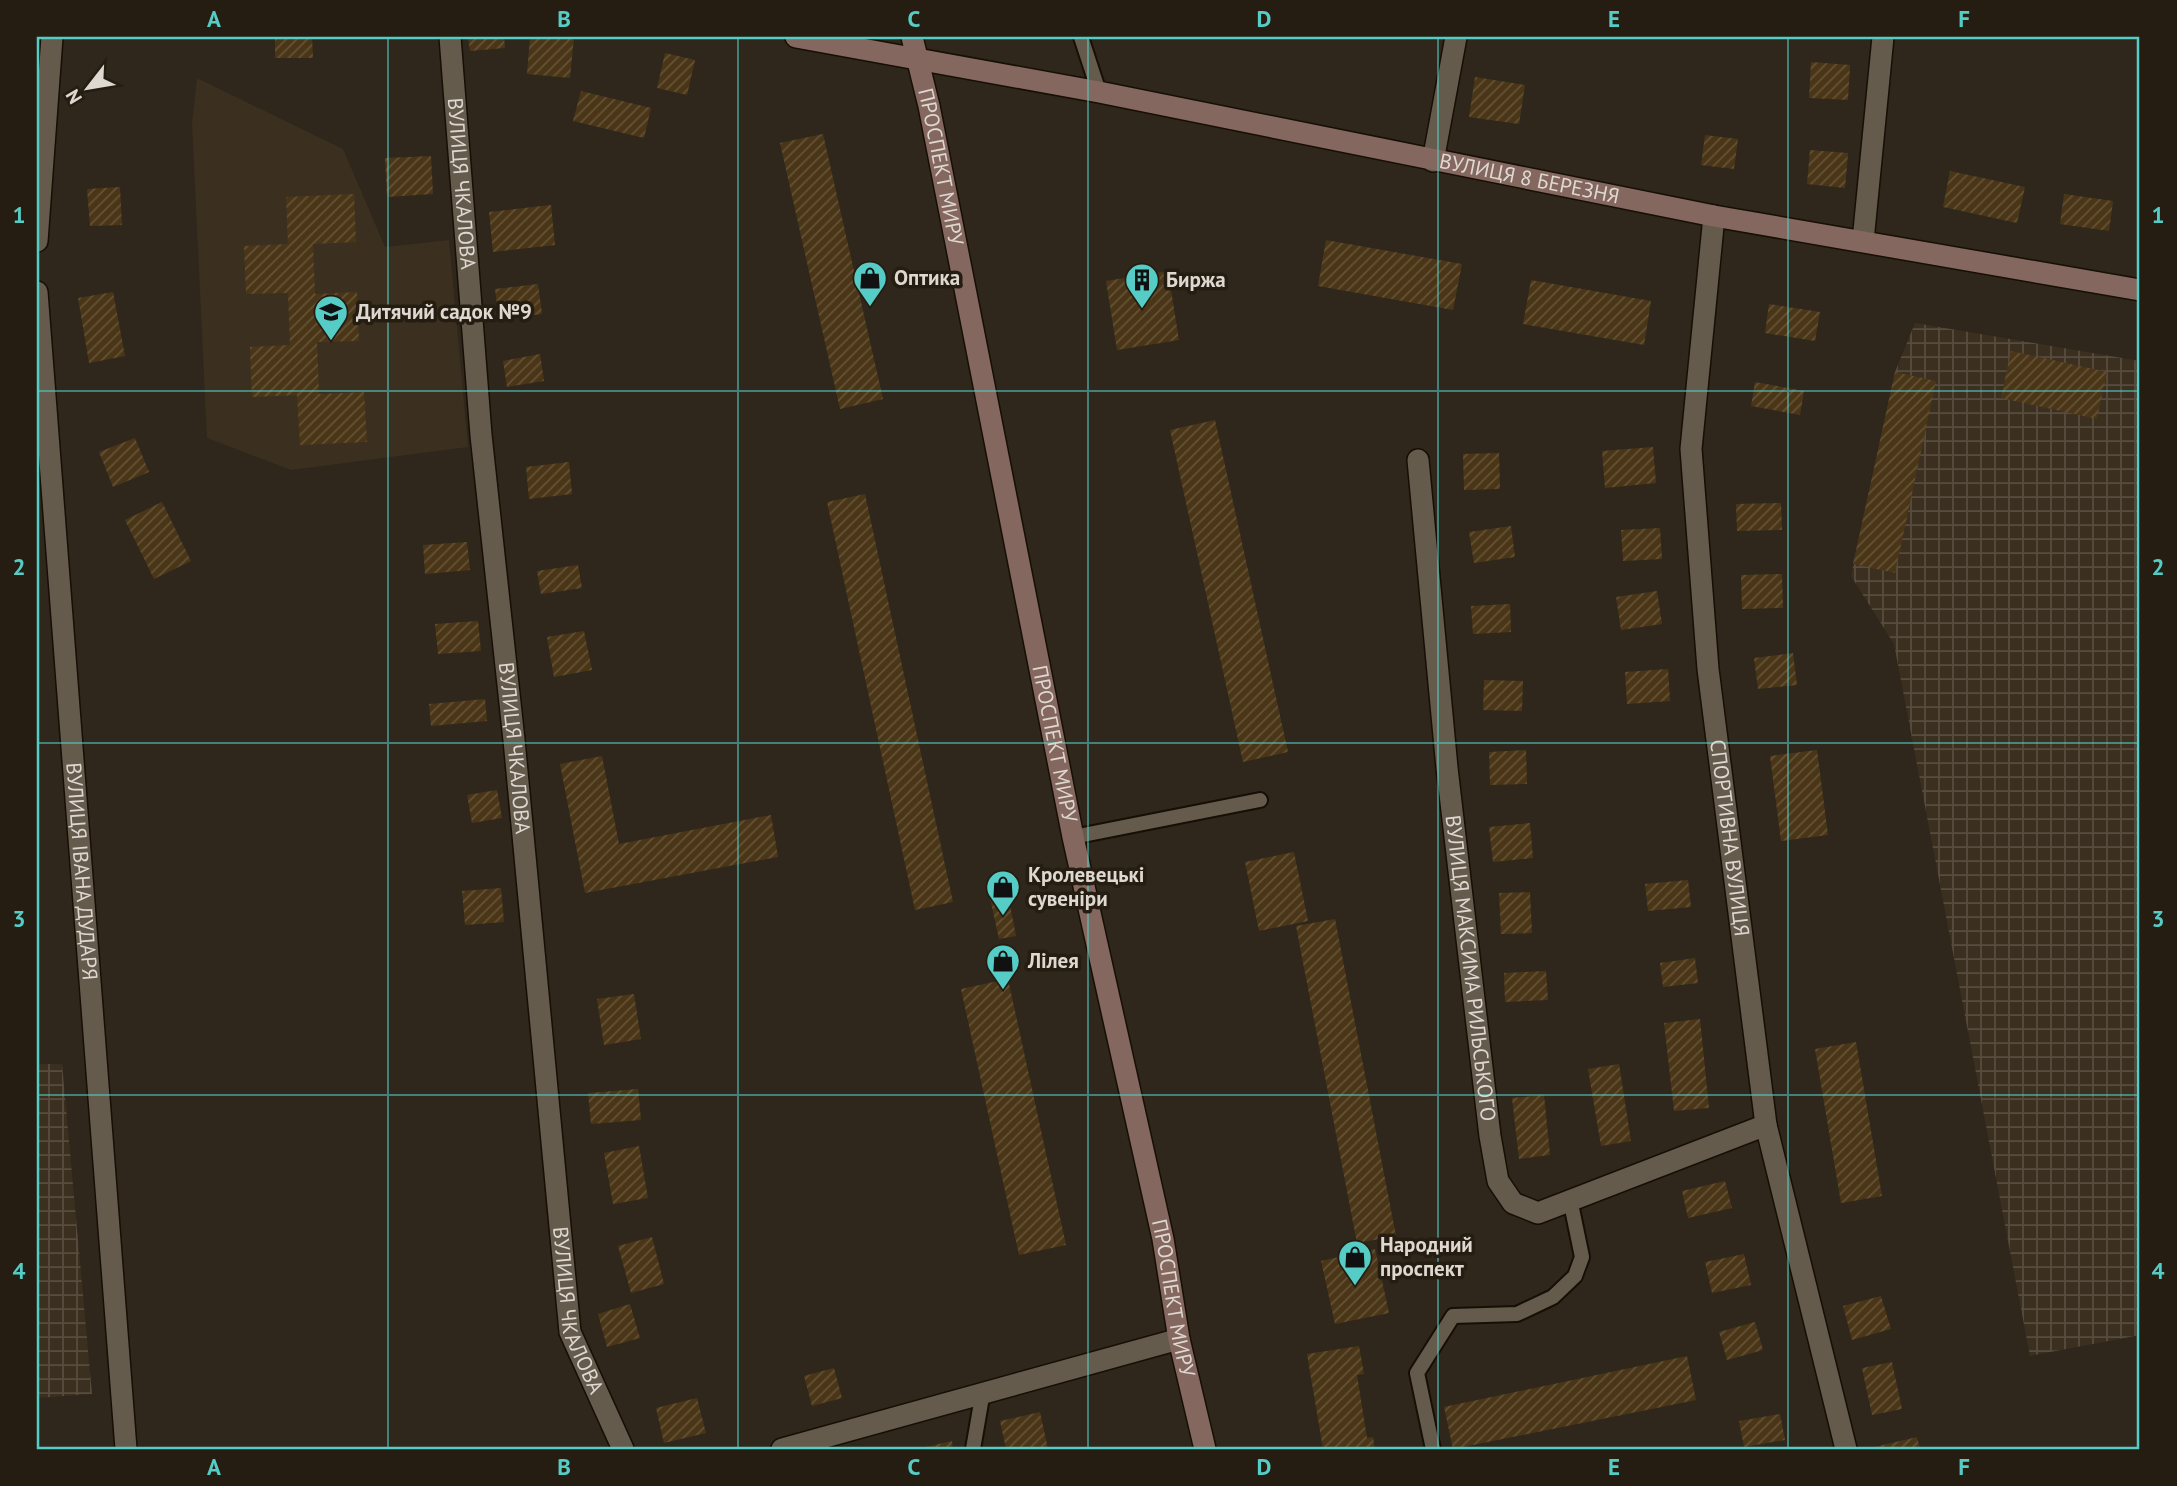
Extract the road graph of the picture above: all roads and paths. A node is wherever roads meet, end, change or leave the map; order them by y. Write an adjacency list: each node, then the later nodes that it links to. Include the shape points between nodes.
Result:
1 (52, 37): 12 (street)
2 (450, 37): 24 (street, ВУЛИЦЯ ЧКАЛОВА, via 481,435 570,1332)
3 (796, 37): 8 (street, ВУЛИЦЯ 8 БЕРЕЗНЯ)
4 (912, 37): 8 (street, ПРОСПЕКТ МИРУ)
5 (1081, 37): 9 (lane)
6 (1456, 37): 10 (street)
7 (1883, 37): 13 (street)
8 (919, 61): 9 (street, ВУЛИЦЯ 8 БЕРЕЗНЯ); 18 (street, ПРОСПЕКТ МИРУ)
9 (1099, 92): 10 (street, ВУЛИЦЯ 8 БЕРЕЗНЯ)
10 (1433, 161): 11 (street, ВУЛИЦЯ 8 БЕРЕЗНЯ)
11 (1714, 216): 13 (street, ВУЛИЦЯ 8 БЕРЕЗНЯ); 19 (street, СПОРТИВНА ВУЛИЦЯ, via 1691,449 1708,669)
12 (37, 241)
13 (1863, 241): 14 (street, ВУЛИЦЯ 8 БЕРЕЗНЯ)
14 (2140, 290)
15 (37, 292): 23 (street, ВУЛИЦЯ ІВАНА ДУДАРЯ)
16 (1418, 460): 20 (street, ВУЛИЦЯ МАКСИМА РИЛЬСЬКОГО, via 1447,768 1498,1181 1513,1203 1538,1213)
17 (1260, 800): 18 (lane)
18 (1073, 837): 21 (street, ПРОСПЕКТ МИРУ, via 1163,1239)
19 (1766, 1125): 20 (street, ВУЛИЦЯ МАКСИМА РИЛЬСЬКОГО); 29 (street, СПОРТИВНА ВУЛИЦЯ)
20 (1570, 1199): 28 (lane, via 1582,1257 1575,1276 1553,1297 1517,1314 1453,1316 1416,1373)
21 (1179, 1339): 22 (street); 27 (street, ПРОСПЕКТ МИРУ)
22 (983, 1391): 25 (street); 26 (lane)
23 (126, 1449)
24 (623, 1449)
25 (782, 1449)
26 (973, 1449)
27 (1205, 1449)
28 (1433, 1449)
29 (1846, 1449)

